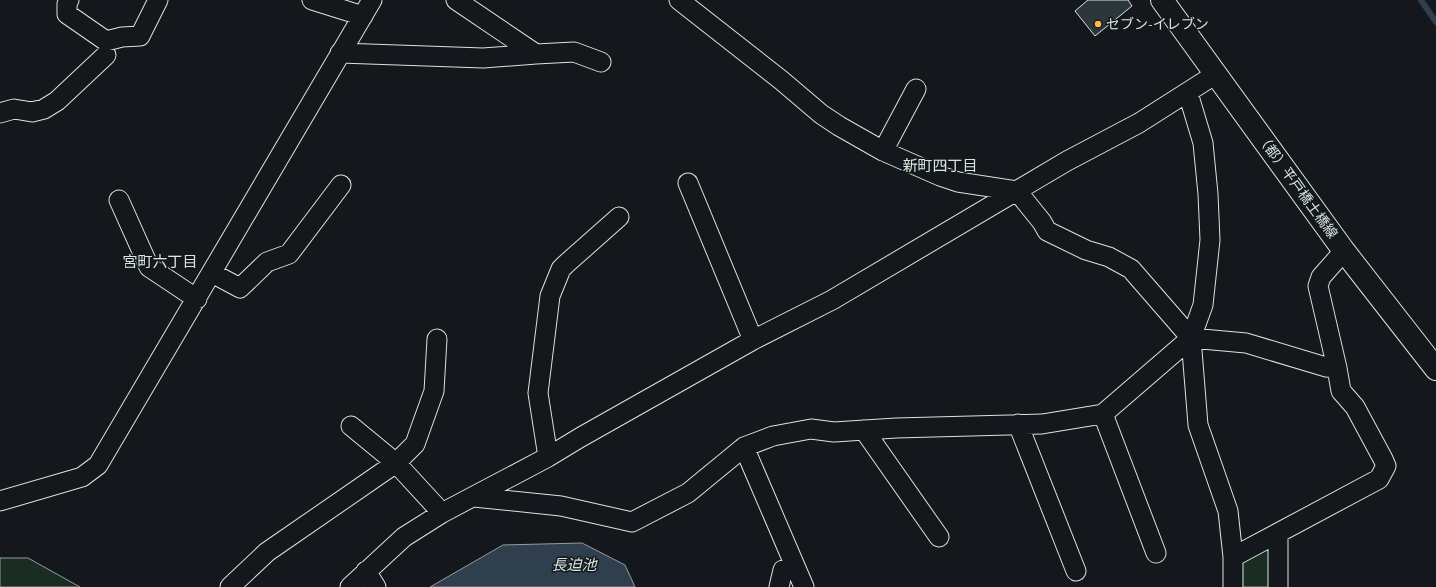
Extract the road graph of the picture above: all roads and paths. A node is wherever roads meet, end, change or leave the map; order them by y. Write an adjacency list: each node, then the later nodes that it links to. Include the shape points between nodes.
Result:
1 (69, 0): 2 (street, via 67,14 106,41 140,36)
2 (158, 0)
3 (312, 0): 7 (street)
4 (456, 0): 9 (street)
5 (679, 0): 16 (street, via 821,114)
6 (1162, 0): 12 (street, （都）平戸橋土橋線)
7 (367, 8): 8 (street)
8 (340, 53): 9 (street, via 482,58); 23 (street)
9 (536, 54): 11 (street, via 574,52)
10 (106, 55): 15 (street, via 57,101 44,109 32,112 14,109)
11 (601, 62)
12 (1216, 74): 14 (street); 22 (street, （都）平戸橋土橋線)
13 (916, 89): 16 (street)
14 (1188, 93): 19 (street); 25 (street, via 1203,143 1210,240 1203,305)
15 (0, 113)
16 (883, 151): 19 (street, via 958,182)
17 (688, 183): 27 (street)
18 (341, 185): 23 (street, via 289,254 267,262 240,288)
19 (1017, 191): 25 (street, via 1047,231 1131,269); 27 (street, via 832,300)
20 (119, 200): 24 (street, via 149,268)
21 (619, 217): 35 (street, via 561,269 550,296 538,393)
22 (1344, 251): 28 (street, via 1321,277 1318,286); 29 (street, （都）平戸橋土橋線)
23 (212, 273): 24 (street)
24 (197, 299): 38 (street, via 98,465 82,477)
25 (1191, 338): 28 (street, via 1246,342 1326,367); 30 (street); 43 (street, via 1198,425 1228,510)
26 (437, 339): 36 (street, via 434,391 415,444)
27 (753, 340): 35 (street)
28 (1337, 368): 40 (street, via 1341,391 1356,407 1386,466 1379,479)
29 (1436, 368)
30 (1103, 414): 31 (street, via 1042,424); 42 (street)
31 (1018, 424): 33 (street); 46 (street)
32 (351, 426): 36 (street)
33 (864, 430): 34 (street, via 834,432 811,429 773,436); 41 (street)
34 (744, 447): 37 (street, via 688,493 632,522 561,506); 44 (street)
35 (548, 458): 37 (street)
36 (396, 463): 39 (street); 47 (street, via 267,552)
37 (474, 497): 39 (street)
38 (0, 501)
39 (442, 513): 45 (street, via 404,537)
40 (1278, 534): 43 (street); 53 (street)
41 (939, 536)
42 (1156, 553)
43 (1233, 557): 52 (street)
44 (794, 566): 50 (street, via 783,570); 51 (street)
45 (366, 571): 48 (street); 49 (street)
46 (1076, 571)
47 (230, 587)
48 (350, 587)
49 (376, 587)
50 (779, 587)
51 (804, 587)
52 (1233, 587)
53 (1278, 587)

